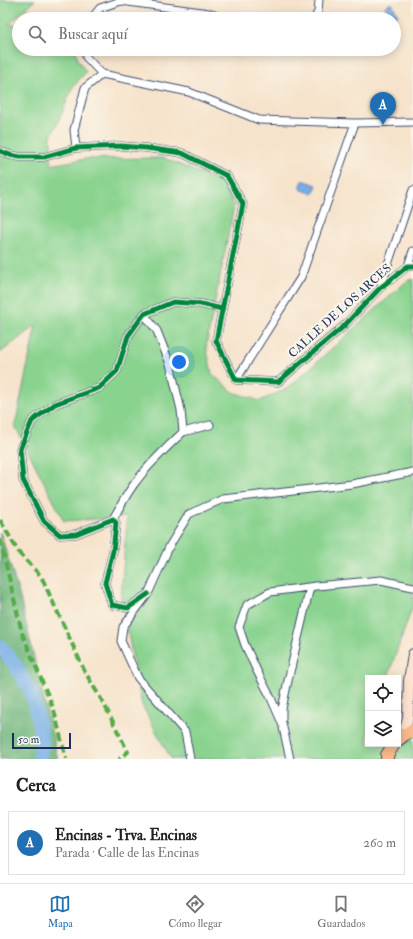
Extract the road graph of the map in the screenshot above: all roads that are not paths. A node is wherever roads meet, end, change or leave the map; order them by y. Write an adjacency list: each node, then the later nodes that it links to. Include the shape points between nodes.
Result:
1 (319, 0): 4 (street)
2 (97, 12): 3 (street, via 100,8 121,1)
3 (209, 12)
4 (318, 12)
5 (86, 56): 6 (street)
6 (102, 74): 8 (street, via 189,92 259,120); 9 (street, via 86,88 74,130)
7 (413, 122): 8 (street)
8 (355, 123): 17 (street, via 301,277)
9 (76, 148): 10 (street, via 44,157 20,157); 15 (street, via 121,146 182,153 227,176 243,204)
10 (0, 151)
11 (413, 190): 14 (street)
12 (413, 251): 13 (street)
13 (411, 266): 14 (street, CALLE DE LOS ARCES)
14 (380, 288): 17 (street, CALLE DE LOS ARCES, via 344,326 278,382)
15 (222, 309): 16 (street, via 173,302); 17 (street, via 216,341)
16 (144, 314): 19 (street, via 157,331 170,364 181,410); 21 (street, via 128,336 117,371 99,388 54,404 32,421 20,449 23,480 44,521 60,535 76,534)
17 (236, 380)
18 (210, 425): 19 (street)
19 (183, 432): 21 (street, via 161,452 138,479)
20 (413, 472): 24 (street, via 352,484 223,499 189,514 170,545)
21 (113, 519): 24 (street, via 116,523 113,552 106,583 112,605 128,608)
22 (310, 587): 23 (street, via 381,580); 26 (street, via 282,709); 26 (street, via 270,592 247,605 239,627)
23 (413, 587)
24 (148, 594): 29 (street, via 123,627 121,640 138,678 185,732)
25 (413, 654): 27 (street)
26 (282, 723): 30 (street)
27 (405, 735)
28 (392, 747): 31 (main road)
29 (190, 759)
30 (290, 759)
31 (387, 759)

